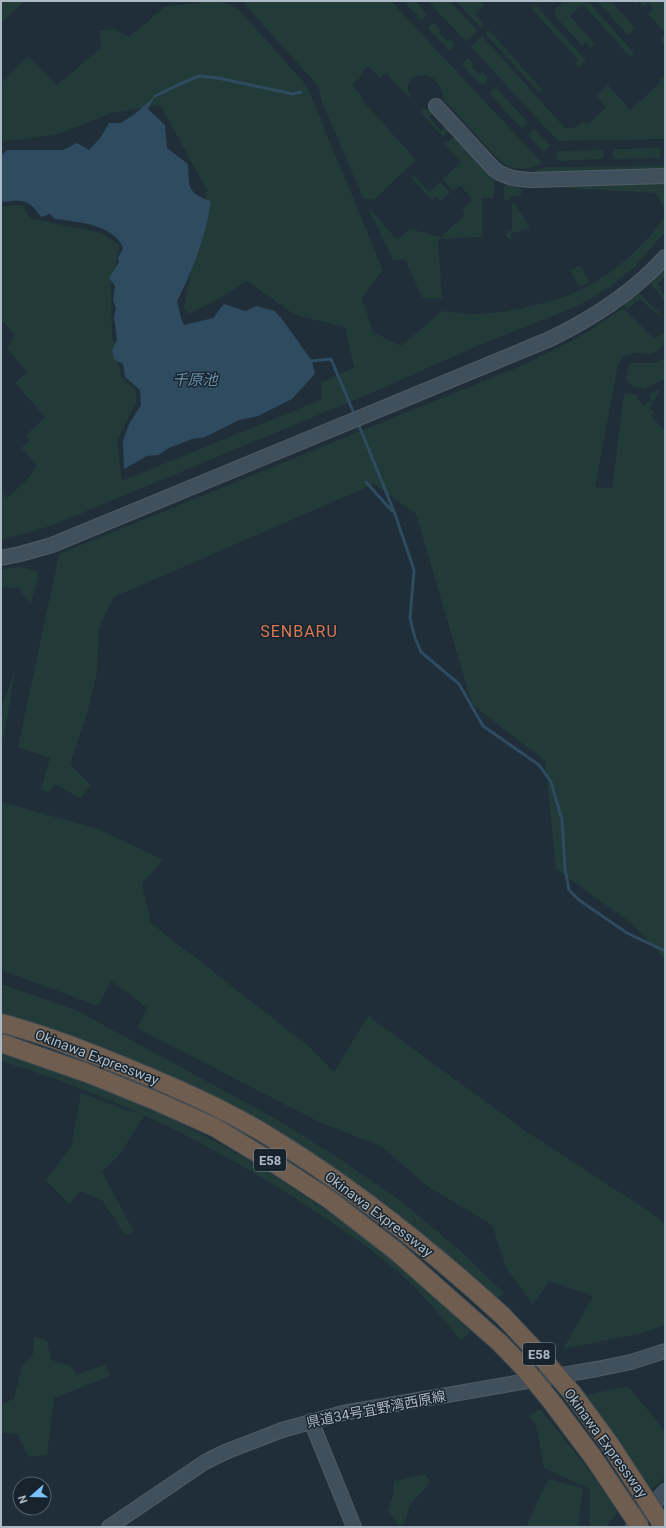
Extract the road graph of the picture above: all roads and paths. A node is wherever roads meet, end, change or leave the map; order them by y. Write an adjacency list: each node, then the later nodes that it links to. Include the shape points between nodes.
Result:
1 (436, 106): 2 (street, via 494,169 505,176 532,180)
2 (665, 176)
3 (665, 257): 4 (street, via 622,297 571,329 509,357 52,545)
4 (1, 558)
5 (1, 1023): 14 (highway, Okinawa Expressway / E58, bridge, via 96,1054 222,1110 278,1141 407,1233 503,1316 535,1350 573,1394 609,1443)
6 (1, 1043): 13 (highway, Okinawa Expressway / E58, bridge, via 87,1073 214,1127 330,1200 396,1251 500,1343 551,1401)
7 (665, 1351): 8 (street, 県道34号宜野湾西原線, via 597,1369 343,1413)
8 (311, 1421): 10 (street, 県道34号宜野湾西原線, via 261,1438 205,1462); 11 (street)
9 (665, 1491): 12 (street)
10 (109, 1527)
11 (354, 1527)
12 (633, 1527)
13 (640, 1527)
14 (664, 1527)

